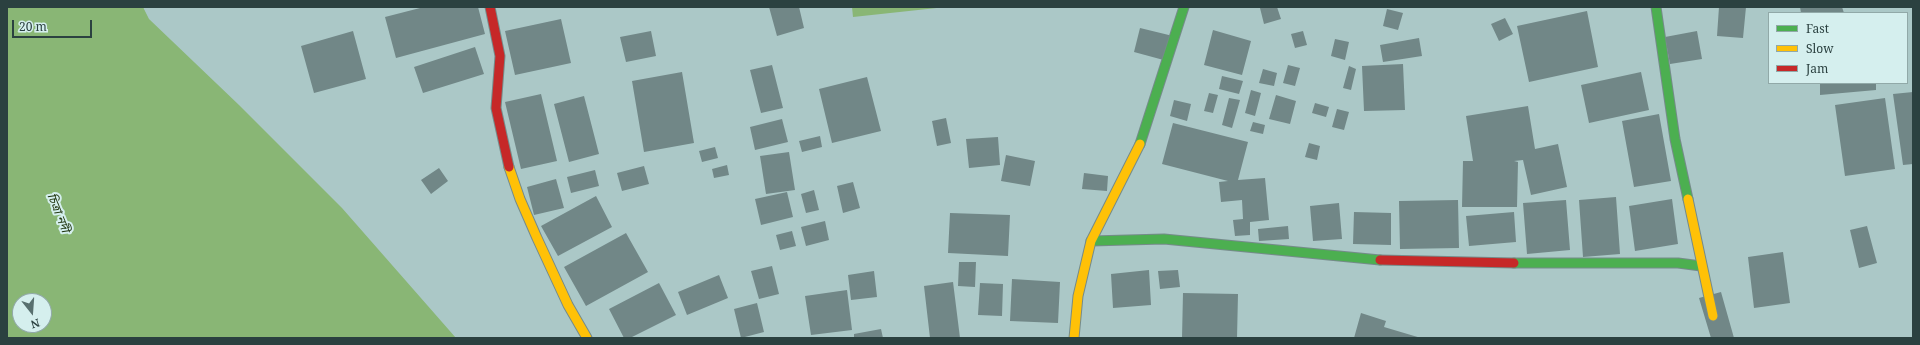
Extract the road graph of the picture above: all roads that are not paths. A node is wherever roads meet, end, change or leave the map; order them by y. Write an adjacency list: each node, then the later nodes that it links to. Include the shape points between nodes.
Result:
1 (490, 7): 7 (street, via 500,56 496,108 508,163 537,238 568,305)
2 (1184, 7): 4 (street, via 1138,149)
3 (1656, 7): 5 (street, via 1675,139)
4 (1091, 241): 5 (street, via 1164,239 1376,260 1457,263 1678,263); 8 (street, via 1078,296)
5 (1701, 266): 6 (street)
6 (1713, 316)
7 (587, 338)
8 (1074, 338)

